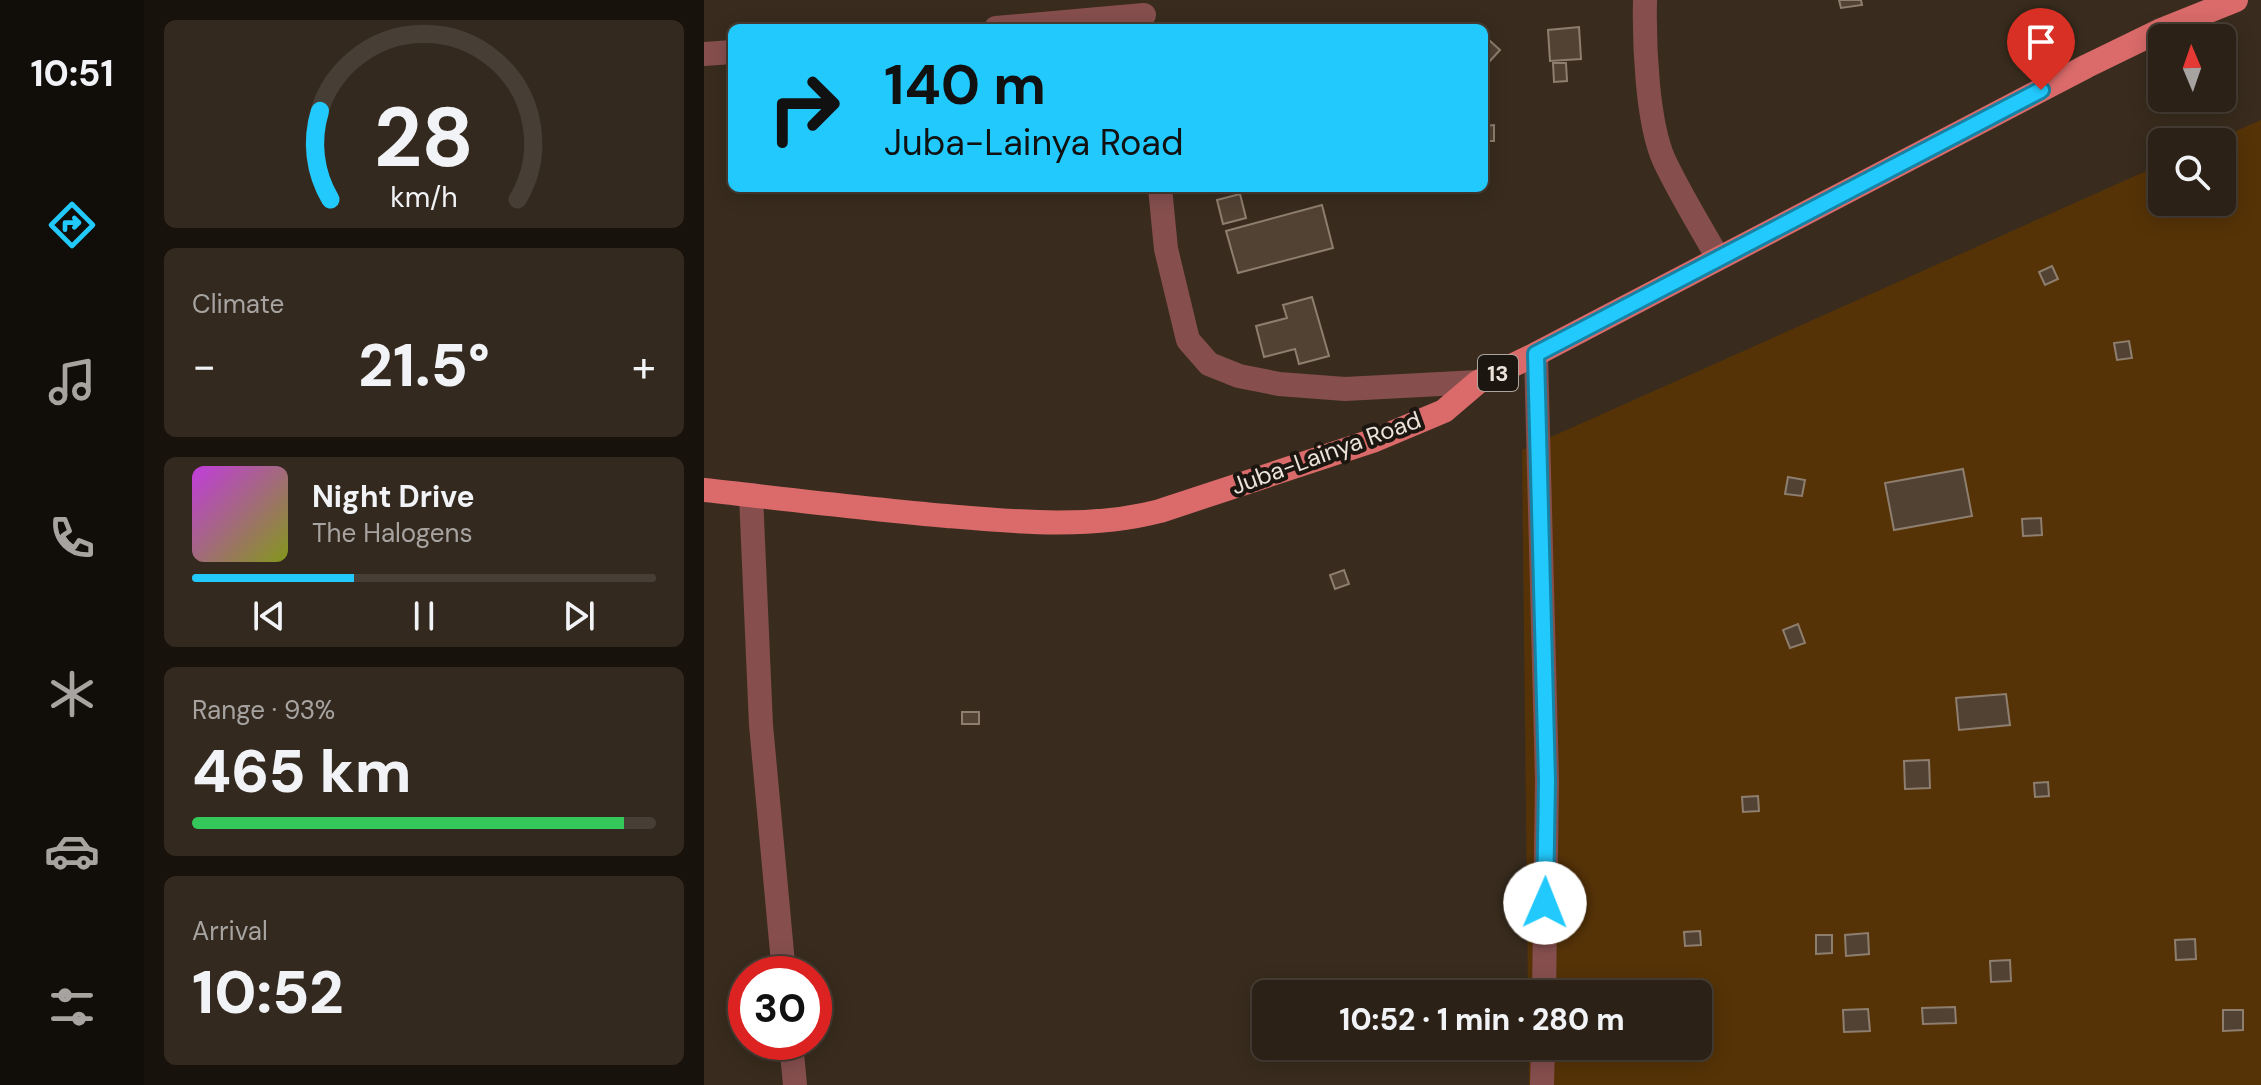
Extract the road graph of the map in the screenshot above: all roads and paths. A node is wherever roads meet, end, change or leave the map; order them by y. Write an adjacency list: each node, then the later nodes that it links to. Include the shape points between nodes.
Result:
1 (1645, 0): 8 (street, via 1656,138)
2 (2236, 0): 8 (main road, Juba-Lainya Road / 13, via 2087,66)
3 (1144, 14): 4 (street)
4 (1038, 24)
5 (728, 52): 6 (street)
6 (704, 54)
7 (1160, 192): 10 (street, via 1166,249 1188,340 1209,364 1279,384 1332,388)
8 (1718, 258): 9 (main road, Juba-Lainya Road / 13)
9 (1536, 354): 10 (main road, Juba-Lainya Road / 13); 14 (street, via 1547,781)
10 (1478, 382): 12 (main road, Juba-Lainya Road / 13, via 1444,411 1375,440 1135,518 1020,521)
11 (704, 490): 12 (main road, Juba-Lainya Road / 13)
12 (751, 495): 13 (street, via 761,725)
13 (782, 956)
14 (1544, 980)
15 (793, 1060): 17 (street)
16 (1543, 1060): 18 (street)
17 (795, 1085)
18 (1542, 1085)

